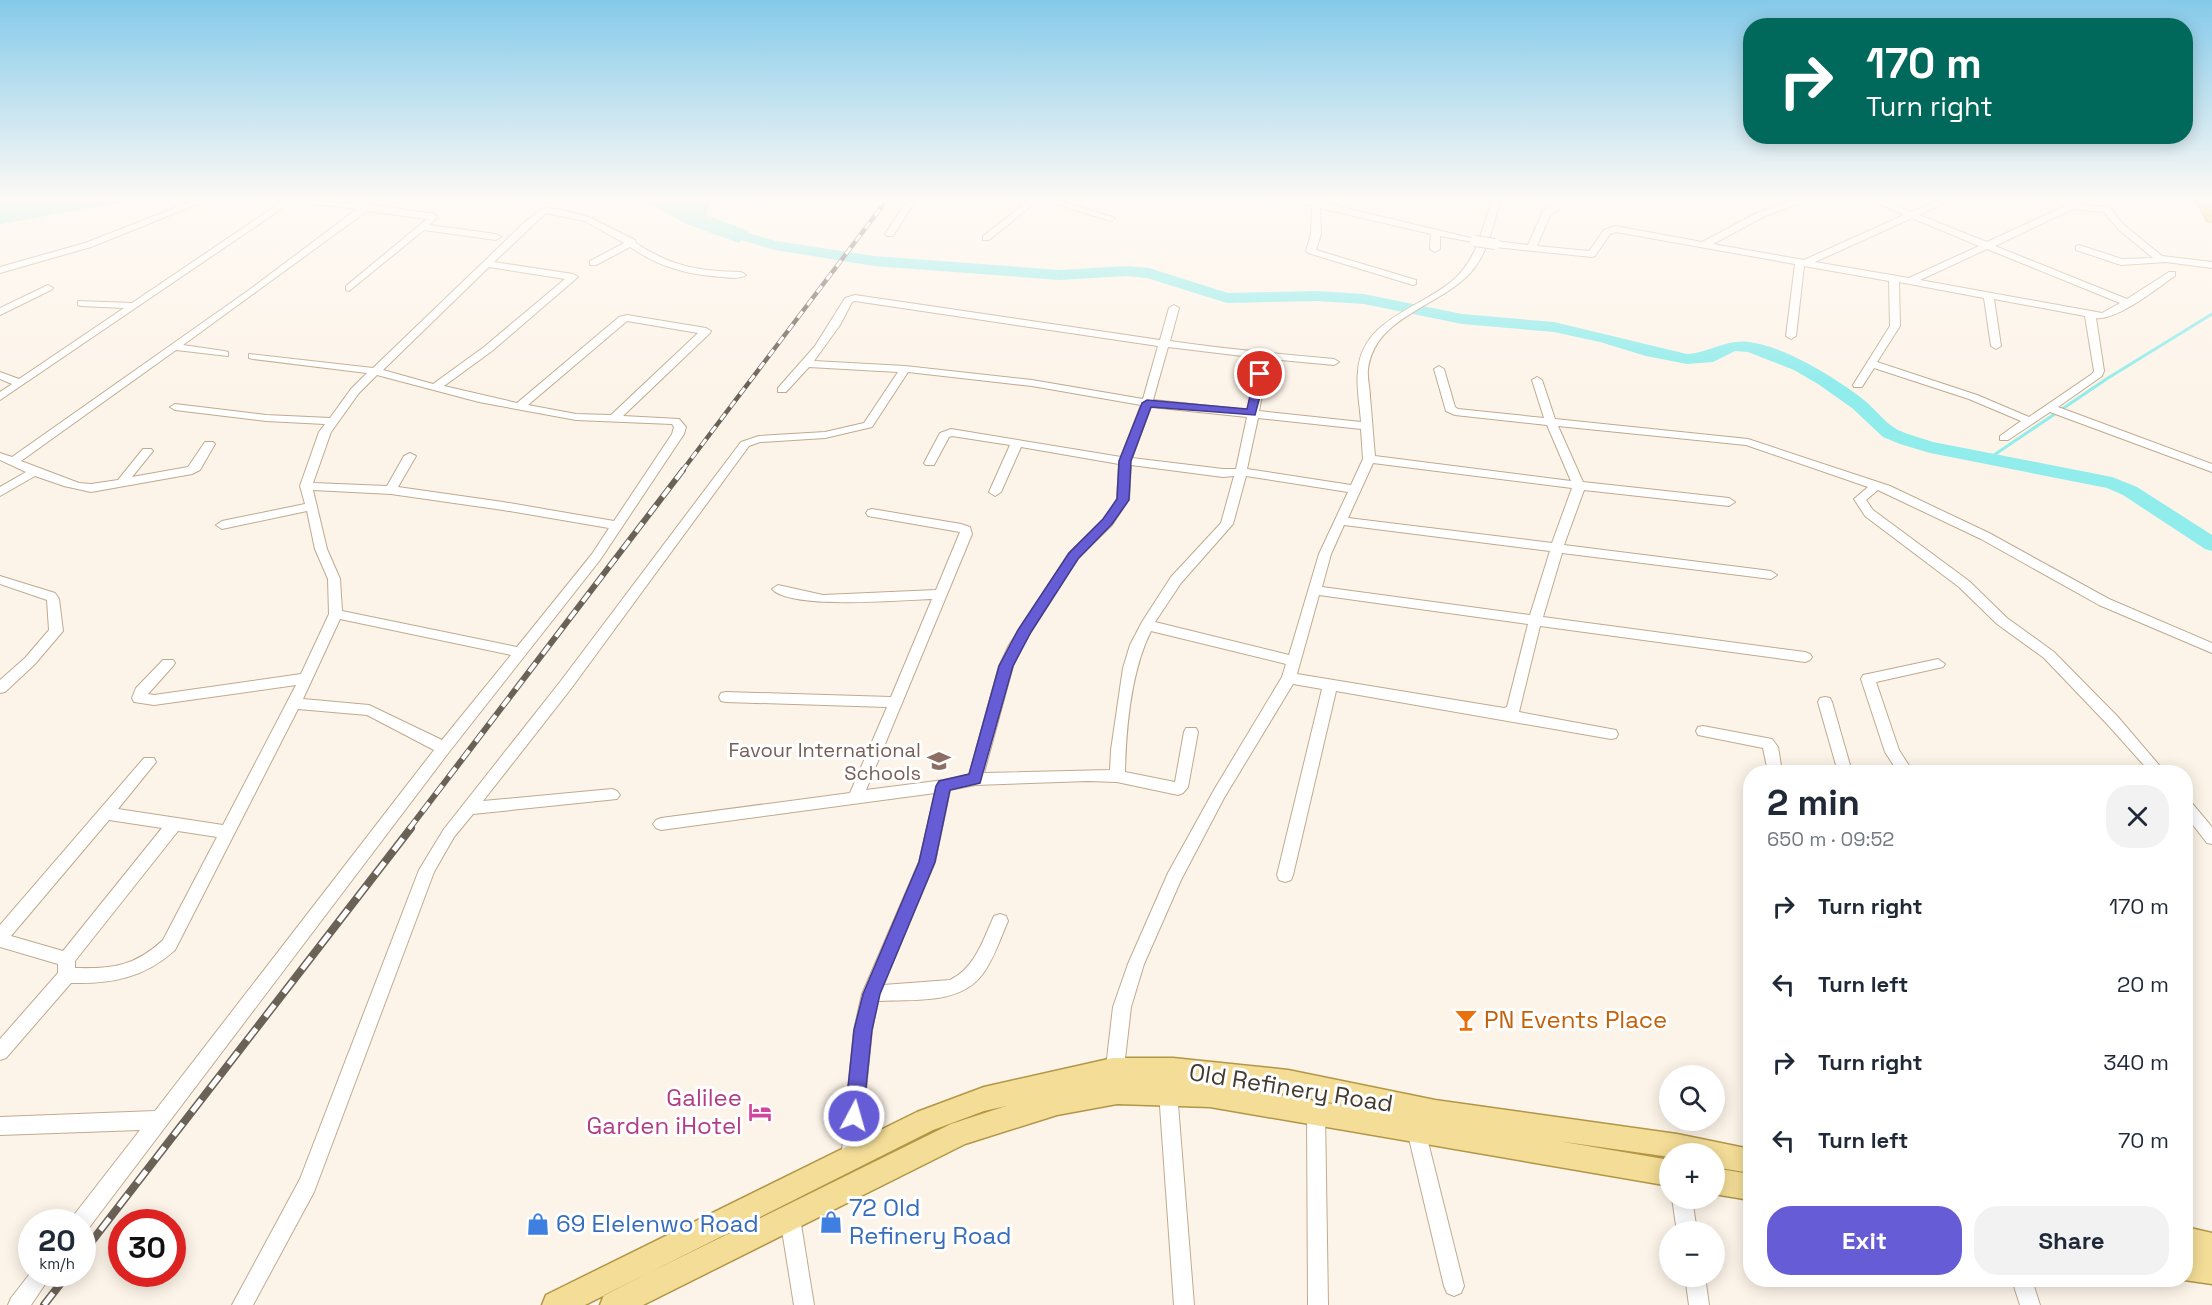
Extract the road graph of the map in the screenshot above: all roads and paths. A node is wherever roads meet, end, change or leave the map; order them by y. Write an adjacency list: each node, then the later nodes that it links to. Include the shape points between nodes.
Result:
1 (27, 262): 16 (street)
2 (199, 262): 27 (street)
3 (290, 262): 34 (street)
4 (380, 262): 23 (street)
5 (489, 262): 14 (street)
6 (661, 262): 18 (street, via 702,274)
7 (1347, 262): 21 (street)
8 (1473, 262): 60 (street, via 1456,282 1395,319 1373,339 1363,370)
9 (1797, 262): 13 (street)
10 (1950, 262): 20 (street)
11 (2027, 262): 26 (street)
12 (2181, 262): 15 (street)
13 (1803, 263): 19 (street); 31 (street)
14 (487, 264): 43 (street); 48 (street, via 573,278)
15 (2212, 265)
16 (0, 270)
17 (2172, 274): 26 (street)
18 (741, 275)
19 (1894, 279): 20 (street); 40 (street, via 1896,321)
20 (1911, 281): 24 (street)
21 (1413, 282)
22 (48, 288): 29 (street)
23 (349, 288)
24 (1988, 295): 30 (street); 33 (street)
25 (81, 303): 27 (street)
26 (2128, 303): 30 (street, via 2105,315)
27 (134, 306): 46 (street)
28 (1174, 308): 32 (street)
29 (0, 312)
30 (2090, 314): 54 (street, via 2099,371)
31 (1791, 336)
32 (1165, 345): 36 (street); 39 (street, via 855,298 848,300); 51 (street)
33 (1996, 346)
34 (173, 347): 35 (street); 68 (street)
35 (224, 354)
36 (1265, 354): 38 (street); 55 (street)
37 (254, 356): 43 (street)
38 (1334, 362)
39 (808, 364): 41 (street); 49 (street)
40 (1872, 364): 47 (street); 58 (street)
41 (905, 369): 51 (street, via 1032,383); 126 (street, via 868,425 825,435 759,439 745,444)
42 (1439, 369): 59 (street, via 1452,411)
43 (374, 371): 48 (street); 57 (street)
44 (0, 375): 46 (street)
45 (1538, 380): 59 (street)
46 (20, 383): 50 (street)
47 (1858, 386)
48 (437, 387): 53 (street)
49 (782, 390)
50 (0, 397)
51 (1147, 403): 55 (street); 69 (street)
52 (175, 407): 57 (street)
53 (519, 407): 56 (street); 56 (street, via 622,319 706,331)
54 (2055, 410): 58 (street); 71 (street)
55 (1251, 413): 60 (street); 73 (street)
56 (612, 420): 87 (street, via 675,421 680,427)
57 (330, 421): 75 (street)
58 (2030, 421): 61 (street)
59 (1551, 422): 76 (street); 77 (street, via 1742,440)
60 (1367, 426): 67 (street)
61 (2004, 438)
62 (209, 444): 74 (street, via 192,470)
63 (1016, 445): 69 (street); 70 (street, via 947,432); 81 (street)
64 (147, 451): 74 (street)
65 (0, 456): 68 (street)
66 (410, 456): 79 (street)
67 (1369, 459): 76 (street); 78 (street)
68 (14, 461): 72 (street)
69 (1125, 461): 73 (street); 122 (street, via 1123,500 1117,511 1073,556 1011,656)
70 (930, 463)
71 (2212, 468)
72 (35, 471): 74 (street, via 84,487); 80 (street)
73 (1241, 472): 78 (street); 96 (street, via 1227,524 1191,561)
74 (121, 483)
75 (306, 486): 79 (street); 83 (street)
76 (1579, 486): 82 (street); 88 (street)
77 (1876, 486): 97 (street, via 1985,536 2104,602); 120 (street, via 1860,499 1869,513 1964,584 2002,621 2049,655)
78 (1354, 489): 85 (street)
79 (391, 490): 87 (street)
80 (0, 492)
81 (995, 492)
82 (1729, 502)
83 (312, 506): 86 (street); 94 (street, via 321,549 334,579)
84 (872, 513): 93 (street, via 966,530)
85 (1340, 521): 88 (street); 92 (street)
86 (222, 525)
87 (617, 526): 98 (street)
88 (1555, 546): 89 (street); 95 (street)
89 (1771, 575)
90 (1, 580): 106 (street, via 53,598 56,631)
91 (778, 590): 93 (street, via 841,599)
92 (1313, 590): 95 (street); 100 (street)
93 (939, 594): 108 (street)
94 (336, 614): 98 (street); 103 (street)
95 (1534, 618): 99 (street); 111 (street, via 1513,710)
96 (1147, 625): 100 (street); 121 (street, via 1130,668)
97 (2212, 648)
98 (520, 652): 115 (street)
99 (1805, 657)
100 (1294, 661): 104 (street)
101 (168, 663): 103 (street, via 139,698 154,700)
102 (1938, 664): 119 (street, via 1868,679 1892,752)
103 (306, 678): 110 (street)
104 (1289, 678): 105 (street); 139 (street, via 1174,878 1136,964 1122,1007)
105 (1330, 686): 111 (street); 133 (street)
106 (0, 688)
107 (726, 697): 108 (street)
108 (896, 702): 125 (street)
109 (1825, 702): 118 (street)
110 (294, 703): 115 (street, via 369,710); 131 (street)
111 (1505, 714): 114 (street)
112 (1703, 731): 117 (street, via 1767,743)
113 (1191, 732): 121 (street, via 1178,789)
114 (1611, 734)
115 (444, 748): 142 (street)
116 (149, 762): 127 (street)
117 (1774, 765)
118 (1843, 765)
119 (1901, 765)
120 (2152, 765)
121 (1117, 776): 122 (street)
122 (975, 779): 123 (street)
123 (944, 786): 125 (street); 137 (street, via 927,862)
124 (612, 795): 126 (street)
125 (856, 797): 130 (street)
126 (469, 808): 163 (street, via 427,870 308,1185)
127 (104, 813): 129 (street); 135 (street)
128 (2193, 815): 132 (street)
129 (175, 823): 131 (street); 136 (street)
130 (661, 824)
131 (228, 832): 136 (street, via 169,945 156,959 122,974 102,977)
132 (2212, 838)
133 (1285, 875)
134 (1000, 921): 137 (street, via 976,972 963,984)
135 (0, 939): 136 (street)
136 (66, 967): 138 (street)
137 (871, 994): 147 (street, via 863,1030)
138 (0, 1052)
139 (1115, 1081): 140 (main road, Old Refinery Road); 145 (main road, Old Refinery Road, via 1173,1069 1265,1079 1435,1112); 147 (main road, Old Refinery Road, via 984,1099 926,1122); 153 (main road, Old Refinery Road, via 960,1133)
140 (1168, 1092): 141 (main road, Old Refinery Road); 167 (street)
141 (1316, 1113): 144 (main road, Old Refinery Road); 168 (street)
142 (159, 1120): 143 (street); 152 (street)
143 (0, 1126)
144 (1416, 1130): 149 (main road, Old Refinery Road); 158 (street)
145 (1659, 1143)
146 (1725, 1156): 148 (main road, Old Refinery Road)
147 (850, 1160): 164 (main road, Old Refinery Road)
148 (1743, 1160)
149 (1659, 1171)
150 (1725, 1183): 151 (main road)
151 (1743, 1186)
152 (91, 1209)
153 (790, 1218): 165 (main road, Old Refinery Road); 166 (street)
154 (2193, 1242): 155 (main road)
155 (2212, 1246)
156 (2193, 1268): 157 (main road)
157 (2212, 1270)
158 (1454, 1286)
159 (32, 1287): 162 (street)
160 (1697, 1287): 169 (street)
161 (2024, 1287): 170 (street)
162 (18, 1305)
163 (242, 1305)
164 (556, 1305)
165 (614, 1305)
166 (804, 1305)
167 (1185, 1305)
168 (1318, 1305)
169 (1699, 1305)
170 (2030, 1305)

